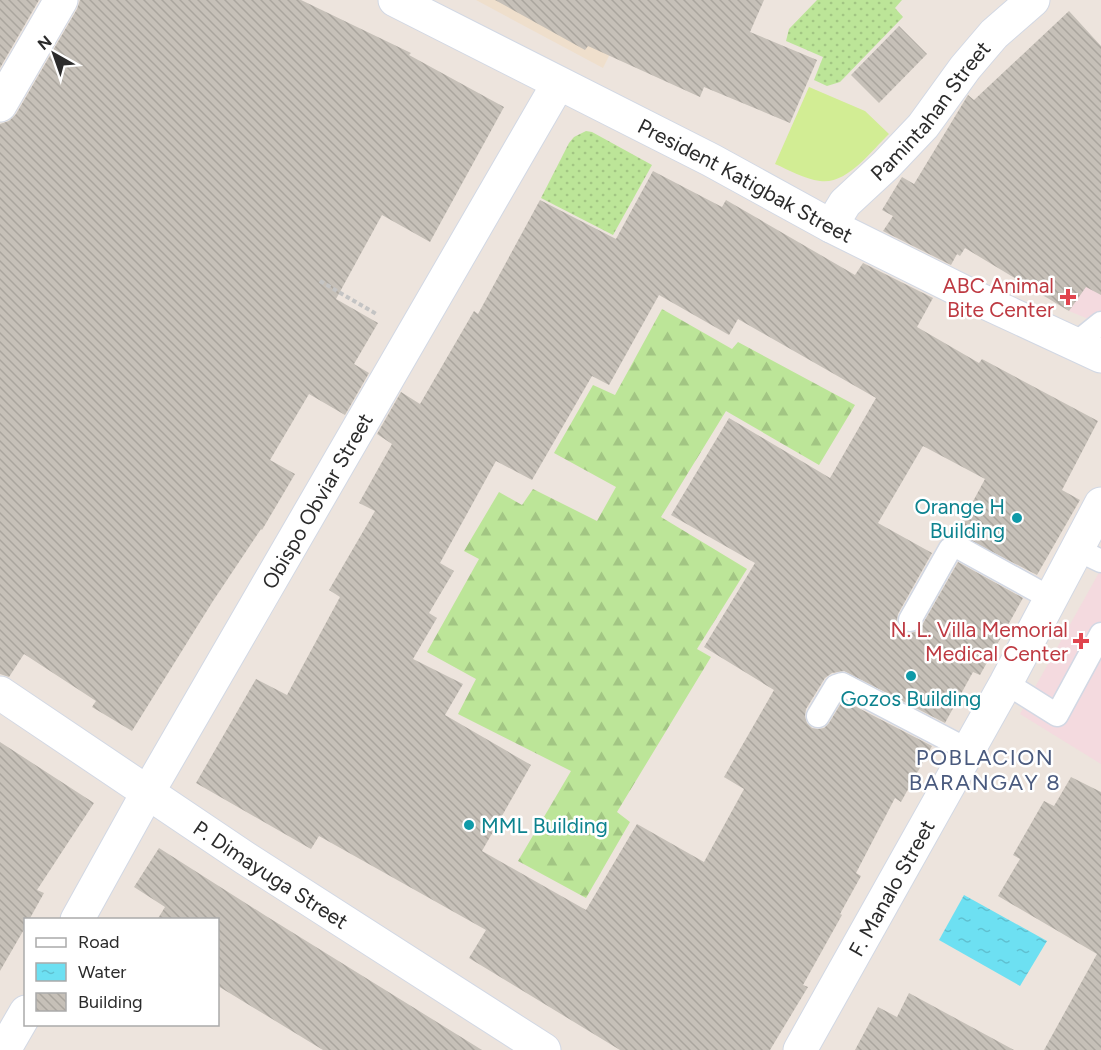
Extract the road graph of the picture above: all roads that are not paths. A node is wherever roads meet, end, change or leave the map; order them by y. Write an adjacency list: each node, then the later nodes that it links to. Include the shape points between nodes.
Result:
1 (61, 0): 5 (street)
2 (395, 0): 4 (street, President Katigbak Street)
3 (1034, 0): 6 (street, Pamintahan Street, via 994,34 923,126 846,203)
4 (558, 84): 6 (street, President Katigbak Street, via 711,160); 18 (street, Obispo Obviar Street)
5 (0, 105)
6 (831, 226): 8 (street, President Katigbak Street)
7 (1101, 323): 8 (lane)
8 (1088, 350)
9 (1101, 504): 10 (street, F. Manalo Street)
10 (1090, 556): 11 (street, F. Manalo Street)
11 (1052, 599): 12 (lane, via 956,546 950,549); 14 (street, F. Manalo Street)
12 (910, 620)
13 (1101, 634): 14 (lane, via 1057,715)
14 (1006, 683): 17 (street, F. Manalo Street)
15 (0, 693): 18 (street, P. Dimayuga Street)
16 (818, 716): 17 (lane, via 836,686 842,684)
17 (968, 750): 23 (street, F. Manalo Street)
18 (148, 792): 19 (street, Obispo Obviar Street); 22 (street, P. Dimayuga Street)
19 (78, 918)
20 (24, 1015): 21 (street)
21 (4, 1050)
22 (544, 1050)
23 (800, 1050)

